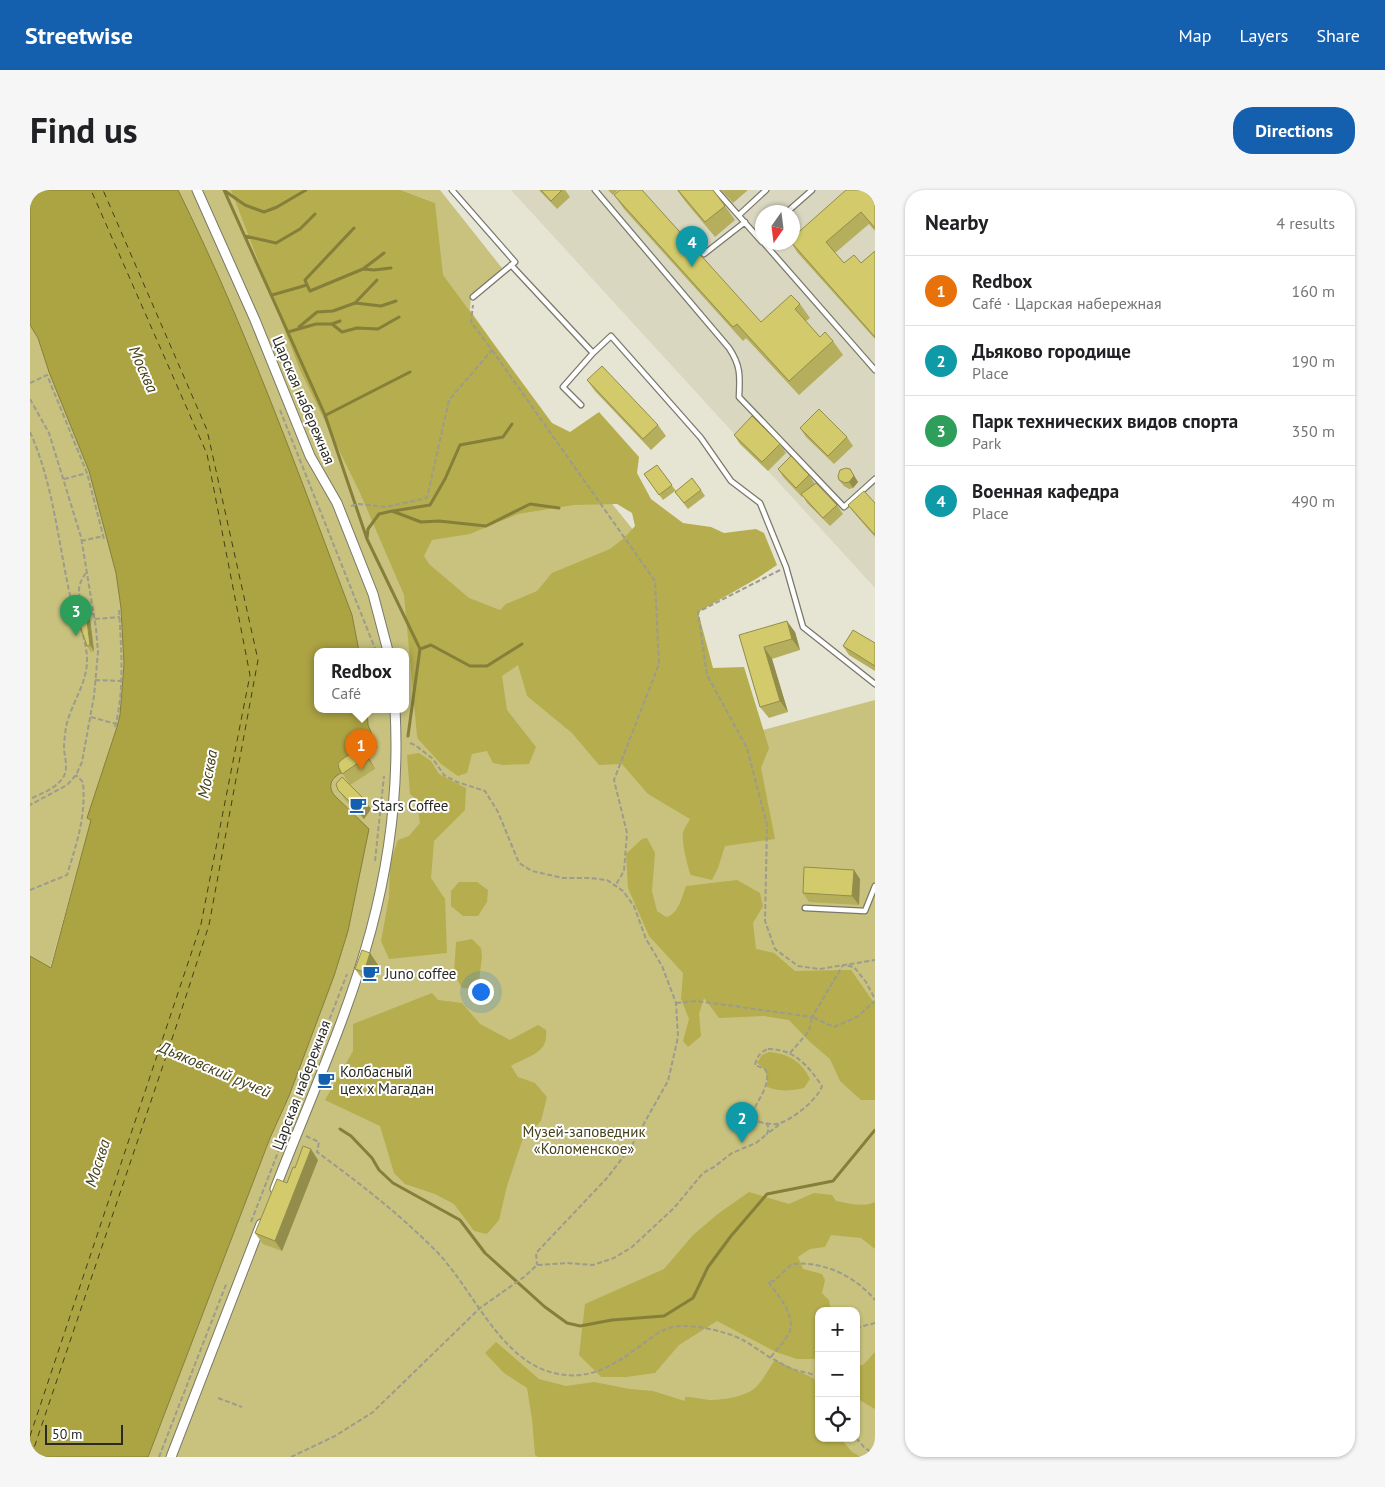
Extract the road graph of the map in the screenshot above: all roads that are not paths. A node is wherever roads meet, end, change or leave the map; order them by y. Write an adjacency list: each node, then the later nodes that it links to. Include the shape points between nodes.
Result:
1 (197, 190): 19 (street, Царская набережная, via 310,456 337,503 373,594)
2 (452, 190): 13 (lane, via 515,262)
3 (595, 190): 18 (lane, via 729,348 740,372 739,397 844,507)
4 (716, 190): 8 (lane)
5 (766, 190): 8 (lane)
6 (812, 190): 7 (lane)
7 (795, 205)
8 (739, 215): 9 (lane)
9 (745, 222): 10 (lane); 12 (lane)
10 (755, 232)
11 (771, 250): 16 (lane)
12 (704, 254)
13 (511, 265): 14 (lane); 15 (lane)
14 (474, 297)
15 (593, 353): 17 (lane, via 563,387); 20 (lane, via 611,336 701,438 732,481 760,503 786,567 803,627)
16 (875, 370)
17 (581, 405)
18 (875, 479)
19 (387, 648)
20 (875, 684)
21 (395, 713): 24 (street, Царская набережная, via 392,801 378,900 356,978)
22 (875, 886): 23 (lane, via 865,911)
23 (805, 908)
24 (273, 1194)
25 (266, 1212): 26 (street)
26 (171, 1457)

